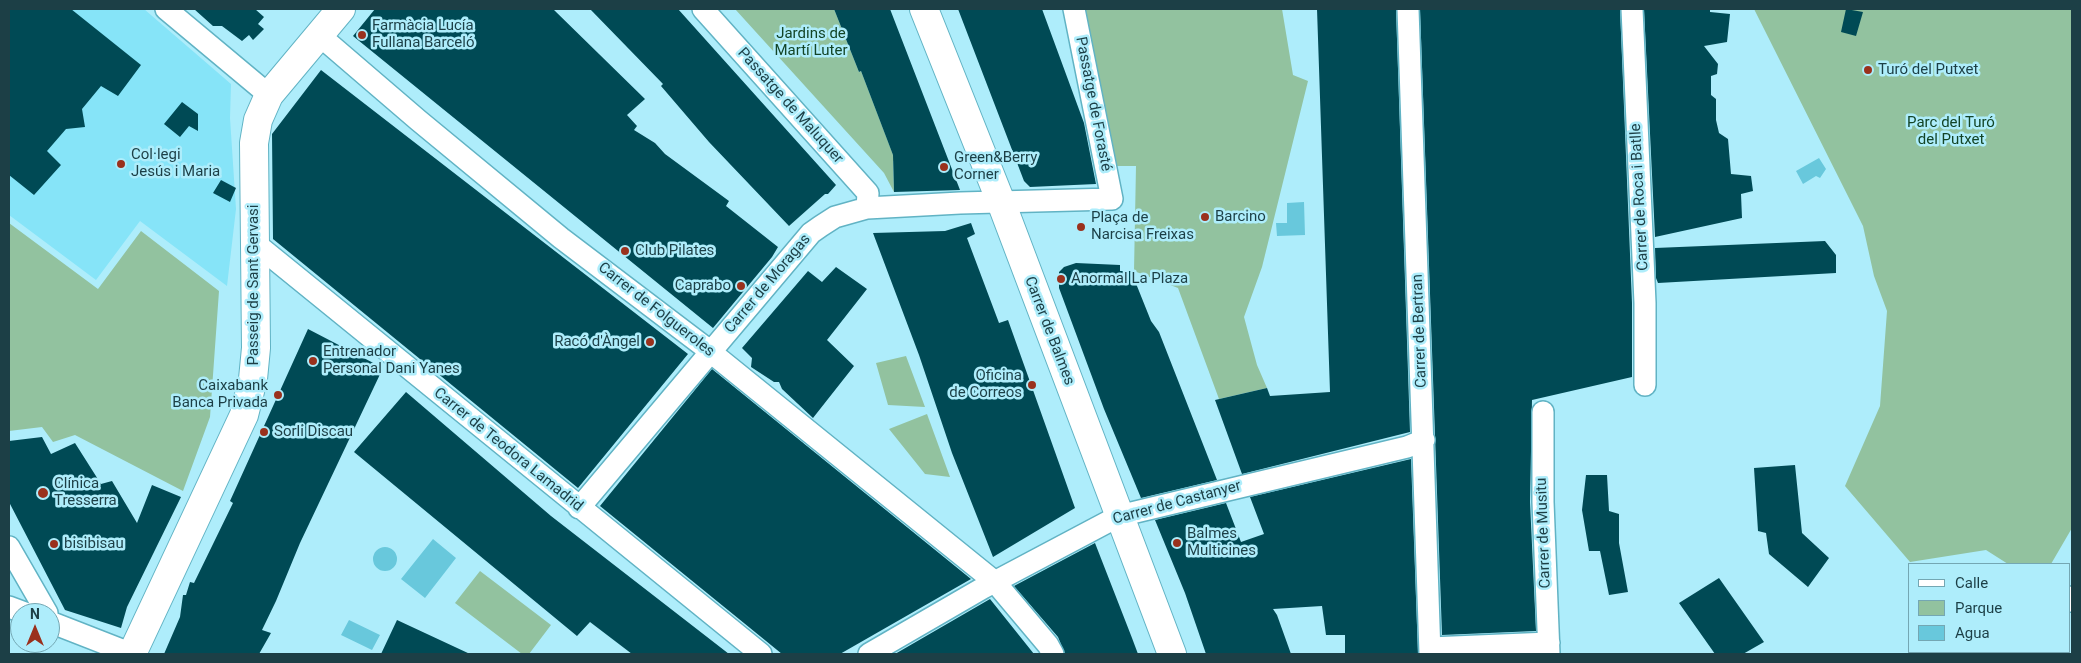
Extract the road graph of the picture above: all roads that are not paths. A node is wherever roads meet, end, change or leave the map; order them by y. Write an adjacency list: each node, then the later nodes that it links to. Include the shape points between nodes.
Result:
1 (166, 9): 9 (street)
2 (341, 9): 8 (street, Passeig de Sant Gervasi)
3 (703, 9): 11 (street, Passatge de Maluquer, via 868,193)
4 (924, 9): 10 (street, Carrer de Balmes)
5 (1074, 9): 10 (street, Passatge de Forasté, via 1112,200)
6 (1408, 9): 16 (street, Carrer de Bertran)
7 (1632, 9): 14 (street, Carrer de Roca i Batlle, via 1645,303)
8 (319, 35): 9 (street, Passeig de Sant Gervasi); 13 (street, Carrer de Folgueroles, via 561,238)
9 (268, 96): 12 (street, Passeig de Sant Gervasi, via 258,120 254,143)
10 (1001, 202): 11 (street, Carrer de Moragas); 18 (street, Carrer de Balmes)
11 (867, 208): 13 (street, Carrer de Moragas, via 835,218 811,234)
12 (256, 244): 17 (street, Carrer de Teodora Lamadrid); 25 (street, Passeig de Sant Gervasi, via 255,356 244,414)
13 (710, 352): 17 (street, Carrer de Moragas); 20 (street, Carrer de Folgueroles)
14 (1645, 385)
15 (1543, 412): 23 (street, Carrer de Musitu)
16 (1424, 440): 18 (street, Carrer de Castanyer, via 1407,447); 24 (street, Carrer de Bertran)
17 (579, 508): 26 (street, Carrer de Teodora Lamadrid)
18 (1119, 516): 20 (street, Carrer de Castanyer); 29 (street, Carrer de Balmes)
19 (9, 547): 21 (street)
20 (995, 582): 27 (street, Carrer de Castanyer); 28 (street, Carrer de Folgueroles)
21 (41, 603)
22 (60, 623): 25 (street)
23 (1549, 649): 24 (street)
24 (1430, 651)
25 (132, 654)
26 (761, 654)
27 (869, 654)
28 (1053, 654)
29 (1172, 654)

